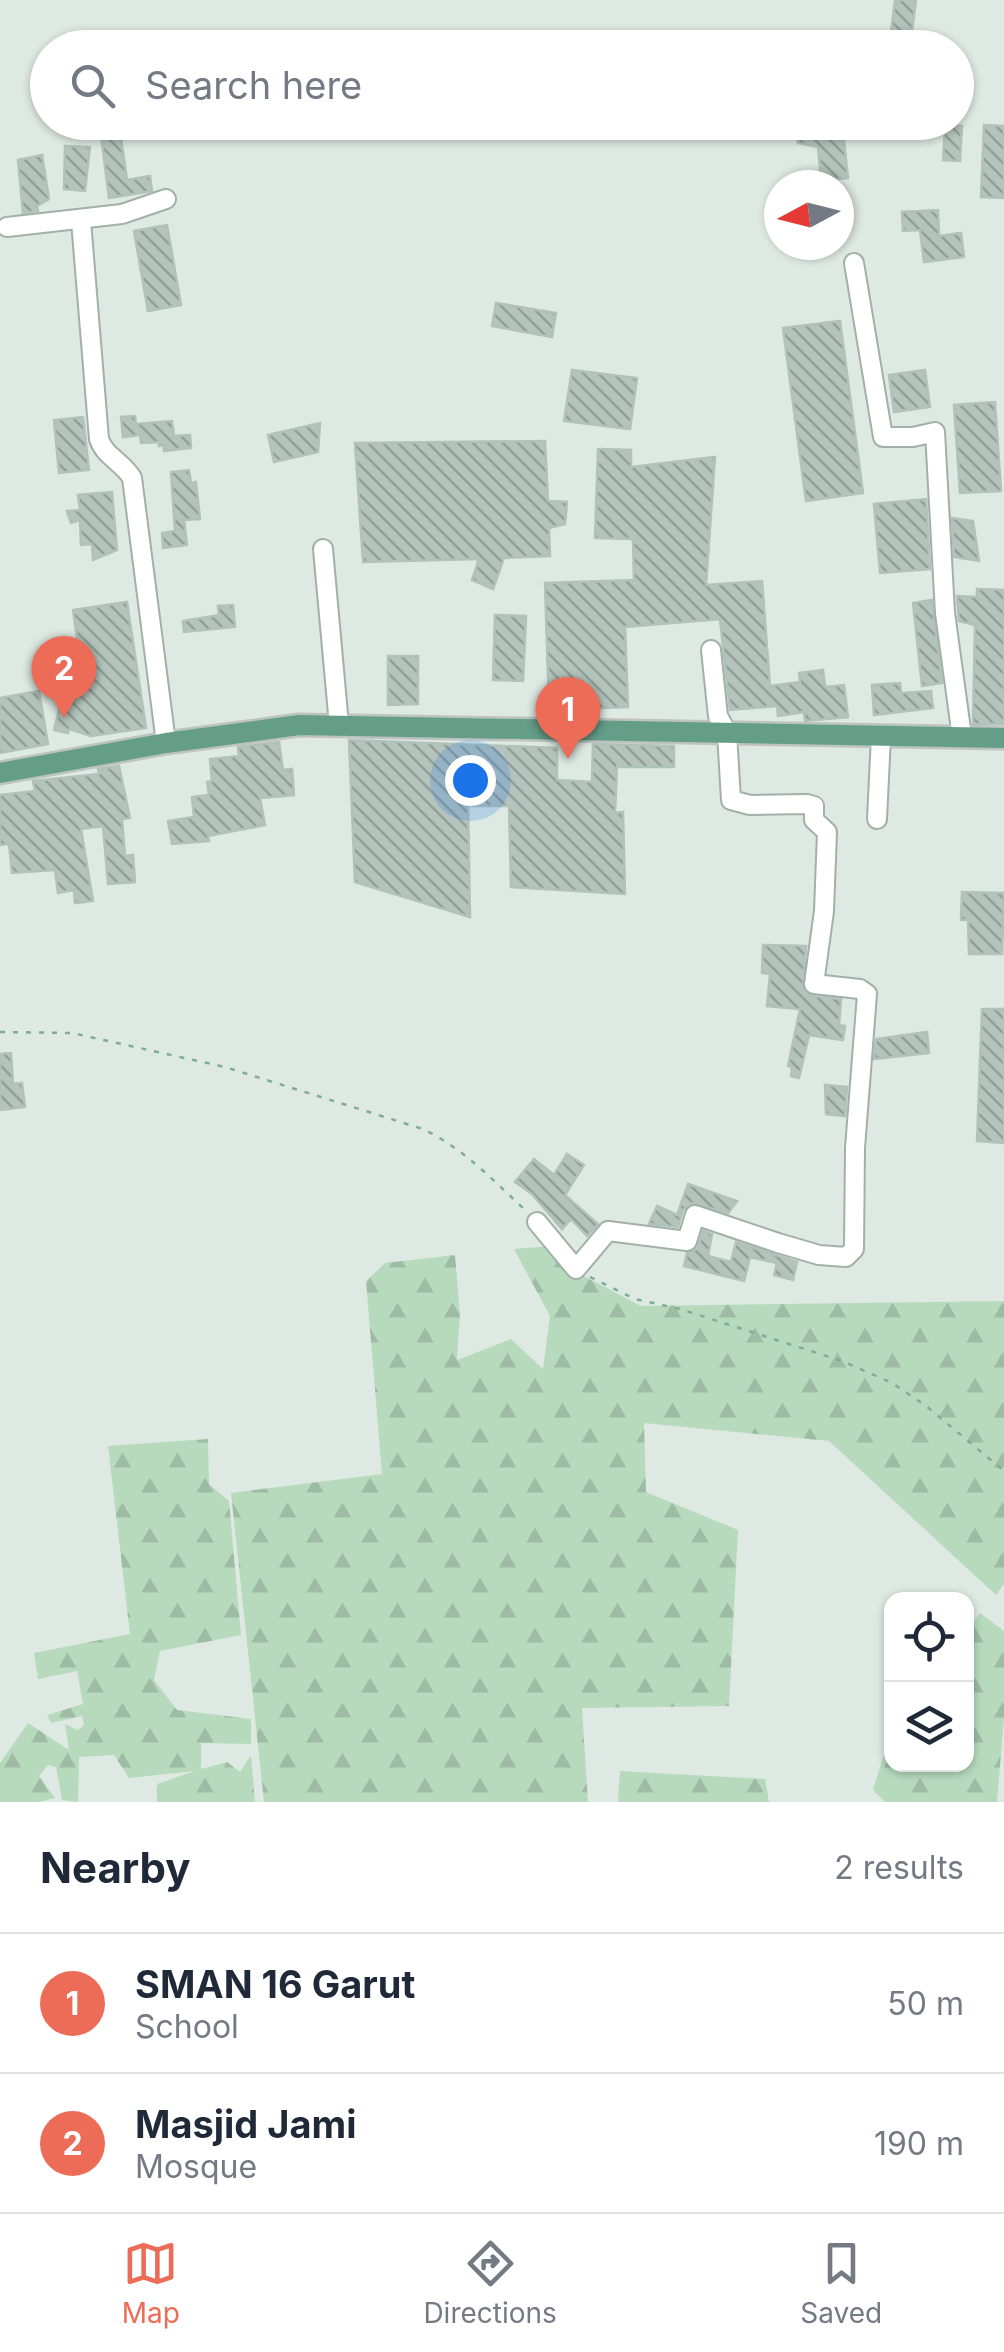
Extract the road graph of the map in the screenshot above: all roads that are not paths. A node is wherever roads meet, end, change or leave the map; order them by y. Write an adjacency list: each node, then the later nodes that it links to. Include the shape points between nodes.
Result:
1 (166, 199): 2 (street)
2 (81, 221): 3 (street); 12 (street, via 100,439 132,478)
3 (7, 227)
4 (854, 263): 10 (street, via 882,437 935,432 944,612)
5 (323, 549): 7 (street)
6 (711, 650): 8 (street, via 718,716)
7 (339, 724): 8 (main road); 12 (main road)
8 (728, 734): 9 (main road); 15 (street, via 731,800 814,806 814,820 828,832 814,984 867,994 854,1249 846,1257 820,1255 694,1214 687,1241 608,1231 576,1269)
9 (881, 736): 10 (main road); 14 (street)
10 (962, 737): 11 (main road)
11 (1004, 738)
12 (166, 743): 13 (main road)
13 (0, 774)
14 (878, 819)
15 (538, 1222)

